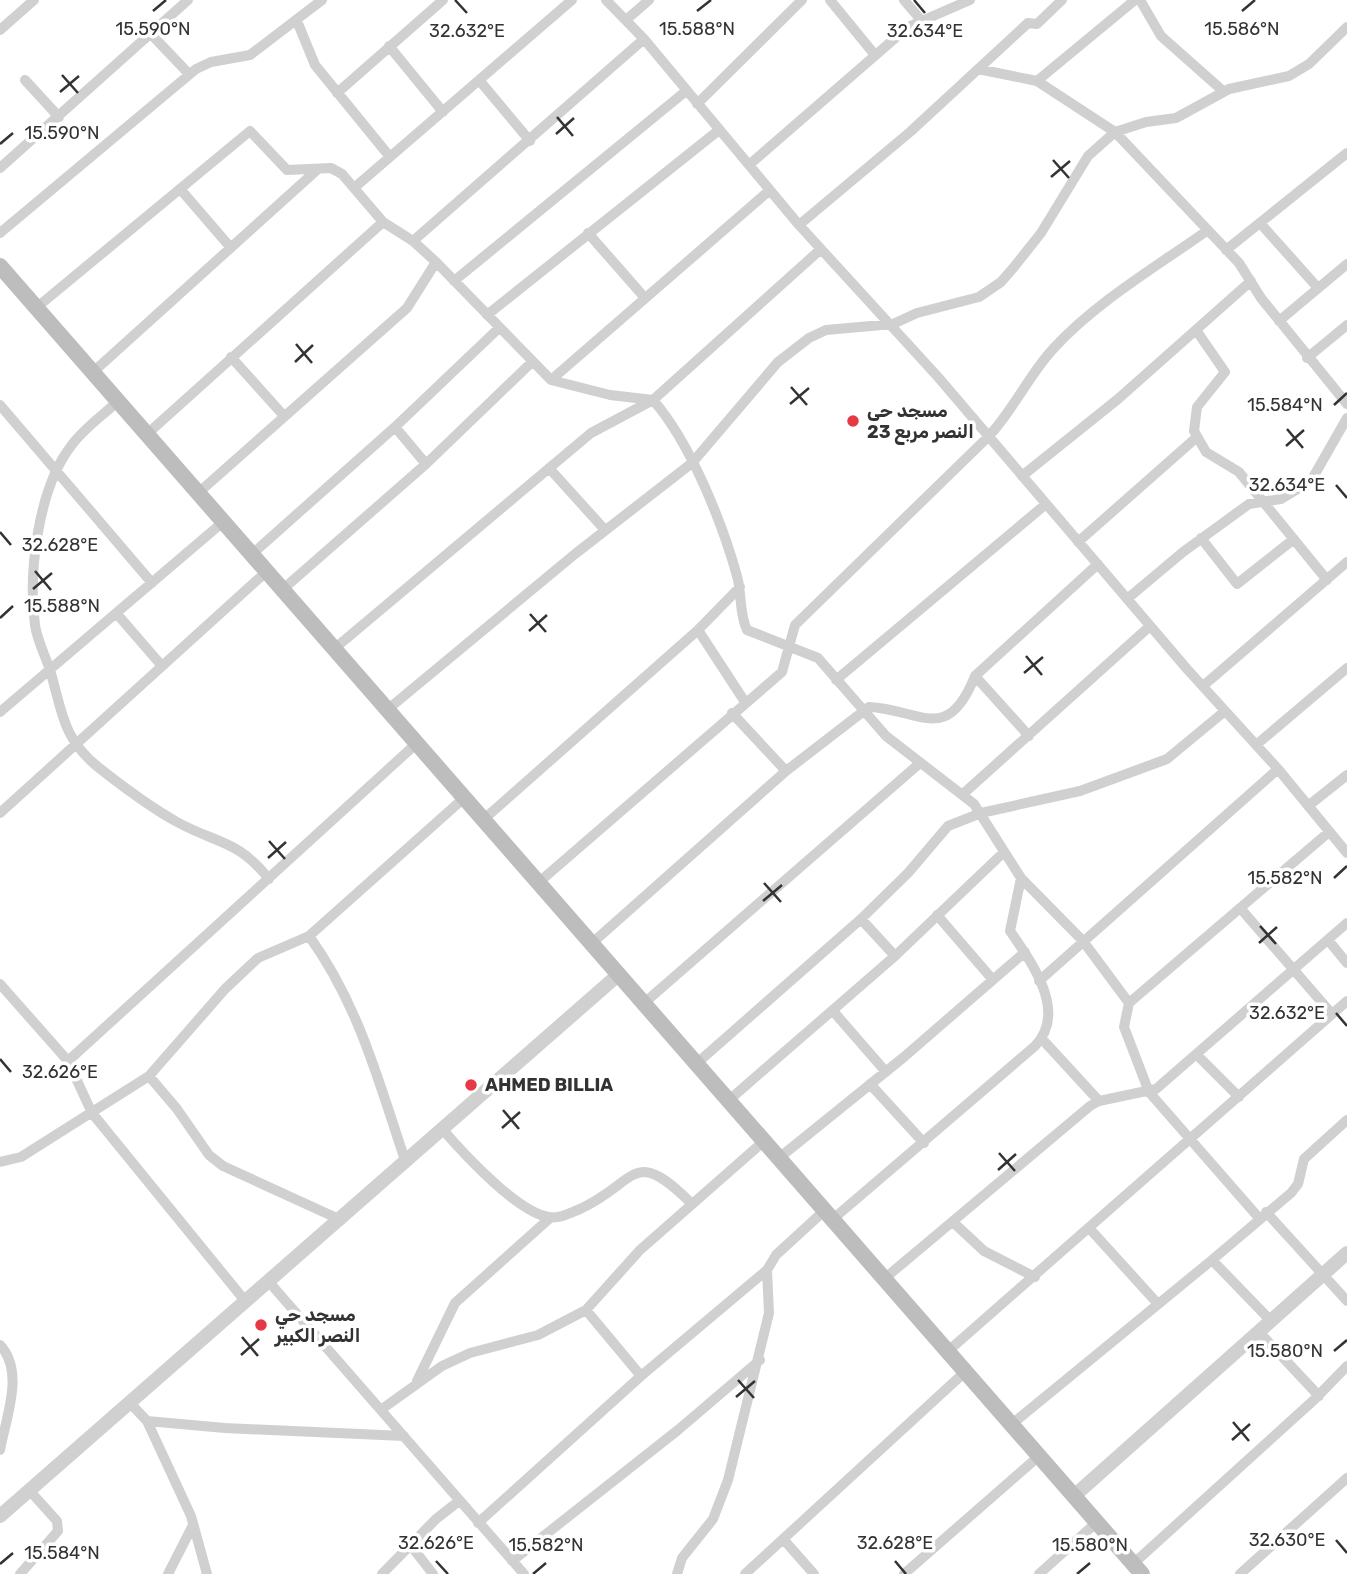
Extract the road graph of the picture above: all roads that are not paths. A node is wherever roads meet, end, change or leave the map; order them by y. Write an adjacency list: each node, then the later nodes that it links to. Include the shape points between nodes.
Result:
1 (34, 0): 18 (street)
2 (188, 0): 19 (street)
3 (321, 0): 16 (street)
4 (443, 0): 21 (street)
5 (572, 0): 26 (street)
6 (606, 0): 14 (street)
7 (649, 0): 14 (street)
8 (802, 0): 31 (street)
9 (830, 0): 22 (street)
10 (904, 0): 15 (street)
11 (970, 0): 15 (street)
12 (1062, 0): 23 (street, via 1037,24 1028,23)
13 (1138, 0): 27 (street); 29 (street, via 1161,36)
14 (626, 20): 20 (street)
15 (921, 20): 22 (street)
16 (297, 21): 24 (street, via 250,55 211,62); 30 (street, via 310,57)
17 (1347, 27): 29 (street, via 1295,72)
18 (0, 30)
19 (150, 33): 24 (street); 33 (street)
20 (643, 39): 28 (street); 36 (street)
21 (389, 46): 30 (street); 32 (street)
22 (875, 55): 39 (street)
23 (978, 69): 27 (street); 47 (street)
24 (189, 74): 49 (street)
25 (25, 80): 33 (street)
26 (479, 80): 32 (street); 36 (street)
27 (1037, 81): 35 (street)
28 (686, 91): 31 (street); 58 (street)
29 (1223, 91): 35 (street, via 1176,118)
30 (337, 93): 38 (street)
31 (697, 104): 34 (street)
32 (443, 111): 38 (street)
33 (59, 117): 40 (street)
34 (719, 130): 39 (street); 50 (street)
35 (1115, 132): 48 (street); 65 (street, via 1083,162 1041,233 1001,282 971,301 917,313)
36 (530, 141): 51 (street)
37 (1347, 153): 46 (street)
38 (390, 157): 42 (street)
39 (749, 165): 44 (street)
40 (0, 168)
41 (318, 169): 42 (street, via 336,170); 43 (street, via 287,170 255,133 247,131); 52 (street)
42 (354, 188): 45 (street)
43 (181, 190): 52 (street); 62 (street)
44 (770, 190): 47 (street); 61 (street)
45 (383, 222): 51 (street); 69 (street)
46 (1260, 223): 54 (street); 60 (street)
47 (799, 225): 53 (street)
48 (1208, 230): 54 (street); 82 (street, via 1076,326 1047,356)
49 (0, 233)
50 (589, 233): 61 (street); 63 (street)
51 (412, 241): 55 (street)
52 (232, 248): 72 (street)
53 (821, 249): 65 (street); 74 (street)
54 (1226, 250): 59 (street)
55 (436, 262): 58 (street); 78 (street, via 407,308)
56 (1347, 264): 60 (street)
57 (0, 266): 62 (main road)
58 (454, 281): 63 (street)
59 (1251, 281): 64 (street); 68 (street)
60 (1318, 288): 64 (street)
61 (645, 299): 73 (street)
62 (36, 308): 72 (main road)
63 (487, 315): 67 (street)
64 (1279, 321): 70 (street)
65 (892, 324): 82 (street); 84 (street, via 826,330 793,348)
66 (1347, 325): 70 (street)
67 (499, 328): 71 (street); 80 (street)
68 (1196, 330): 83 (street, via 1226,372 1198,407 1193,426); 88 (street)
69 (231, 357): 78 (street); 81 (street)
70 (1307, 358): 76 (street)
71 (532, 362): 73 (street); 85 (street)
72 (92, 373): 75 (main road)
73 (551, 380): 74 (street)
74 (653, 400): 84 (street, via 673,424); 86 (street, via 591,433)
75 (117, 402): 81 (main road); 87 (street, via 71,445)
76 (1347, 404)
77 (0, 405): 87 (street)
78 (284, 416): 89 (street)
79 (1347, 418): 90 (street, via 1311,481 1281,499)
80 (395, 427): 85 (street); 97 (street)
81 (146, 435): 89 (main road)
82 (989, 436): 88 (street); 109 (street, via 794,625)
83 (1197, 437): 90 (street, via 1211,456 1235,468); 96 (street)
84 (692, 463): 93 (street); 103 (street)
85 (426, 464): 104 (street)
86 (549, 468): 93 (street); 110 (street)
87 (56, 471): 102 (street); 113 (street, via 41,521 32,581 35,627)
88 (1022, 476): 91 (street)
89 (197, 494): 92 (main road)
90 (1262, 501): 94 (street, via 1249,504); 95 (street)
91 (1046, 504): 96 (street); 115 (street)
92 (223, 522): 97 (main road); 102 (street)
93 (605, 530): 118 (street)
94 (1201, 538): 95 (street, via 1237,584); 105 (street)
95 (1294, 538): 101 (street)
96 (1078, 542): 99 (street)
97 (251, 555): 100 (main road)
98 (1347, 562): 101 (street)
99 (1098, 564): 105 (street); 114 (street)
100 (266, 572): 104 (main road); 111 (street)
101 (1327, 580): 116 (street)
102 (152, 583): 106 (street)
103 (740, 587): 108 (street); 109 (street, via 747,629)
104 (282, 590): 110 (main road)
105 (1127, 599): 107 (street)
106 (117, 614): 111 (street); 113 (street)
107 (1150, 625): 116 (street); 123 (street)
108 (698, 630): 117 (street); 136 (street)
109 (790, 647): 115 (street, via 818,658); 117 (street, via 783,671)
110 (334, 649): 118 (main road)
111 (162, 666): 126 (street)
112 (1347, 668): 125 (street)
113 (50, 671): 121 (street); 126 (street, via 60,716)
114 (975, 676): 119 (street, via 966,696 939,719 926,721 873,707); 123 (street)
115 (836, 680): 119 (street)
116 (1203, 686): 120 (street)
117 (745, 702): 122 (street)
118 (387, 710): 124 (main road)
119 (861, 710): 127 (street); 129 (street)
120 (1225, 711): 125 (street); 135 (street, via 1167,759 1080,791)
121 (0, 712)
122 (732, 713): 129 (street); 142 (street)
123 (1028, 736): 131 (street)
124 (417, 743): 132 (main road); 141 (street)
125 (1256, 745): 128 (street)
126 (76, 746): 134 (street); 141 (street, via 164,815 198,834 227,841 254,860)
127 (920, 763): 131 (street); 161 (street)
128 (1278, 769): 133 (street); 149 (street)
129 (786, 771): 150 (street)
130 (1347, 775): 133 (street)
131 (963, 794): 135 (street)
132 (464, 798): 136 (main road); 147 (street)
133 (1308, 806): 137 (street)
134 (0, 813)
135 (981, 813): 138 (street); 145 (street, via 942,830 908,873)
136 (483, 820): 142 (main road)
137 (1329, 832): 139 (street); 143 (street)
138 (1004, 852): 140 (street); 144 (street)
139 (1347, 853)
140 (1021, 878): 149 (street); 151 (street, via 1010,929)
141 (269, 879): 166 (street)
142 (538, 883): 150 (main road)
143 (1241, 909): 154 (street); 160 (street)
144 (937, 915): 152 (street); 156 (street)
145 (860, 919): 152 (street); 167 (street)
146 (1347, 923): 148 (street)
147 (309, 936): 169 (street, via 258,958); 183 (street, via 335,972 358,1023)
148 (1328, 940): 153 (street); 154 (street)
149 (1083, 941): 157 (street); 160 (street)
150 (591, 944): 155 (main road)
151 (1025, 952): 156 (street); 157 (street)
152 (895, 956): 162 (street)
153 (1347, 963)
154 (1294, 970): 163 (street); 165 (street)
155 (618, 975): 161 (main road); 177 (street)
156 (993, 979): 168 (street)
157 (1039, 981): 164 (street, via 1050,1012)
158 (0, 984): 166 (street)
159 (1347, 1001): 163 (street)
160 (1129, 1003): 171 (street, via 1124,1027)
161 (643, 1004): 167 (main road)
162 (833, 1011): 168 (street); 173 (street)
163 (1332, 1014): 172 (street)
164 (1042, 1039): 174 (street); 180 (street)
165 (1197, 1055): 171 (street); 172 (street)
166 (68, 1061): 175 (street)
167 (696, 1064): 173 (main road)
168 (886, 1072): 170 (street)
169 (149, 1076): 175 (street); 188 (street, via 209,1155 223,1166)
170 (870, 1084): 180 (street); 181 (street)
171 (1149, 1092): 174 (street); 178 (street)
172 (1239, 1097): 178 (street)
173 (728, 1101): 179 (main road)
174 (1099, 1101): 189 (street)
175 (92, 1113): 182 (street, via 20,1157); 199 (street)
176 (1347, 1120): 186 (street, via 1308,1153 1296,1188)
177 (443, 1130): 183 (street); 187 (street, via 471,1162 534,1212)
178 (1191, 1139): 186 (street); 190 (street)
179 (764, 1141): 181 (main road); 184 (street)
180 (924, 1143): 185 (street)
181 (779, 1158): 185 (main road)
182 (0, 1162)
183 (406, 1163): 188 (street)
184 (691, 1202): 187 (street, via 666,1178 648,1170 633,1174 603,1198); 201 (street)
185 (829, 1214): 193 (street, via 770,1262); 196 (main road)
186 (1263, 1215): 192 (street); 194 (street)
187 (550, 1218): 210 (street, via 455,1303)
188 (341, 1220): 197 (street)
189 (954, 1223): 195 (street, via 984,1251); 196 (street)
190 (1090, 1229): 195 (street); 200 (street)
191 (1347, 1253): 194 (street)
192 (1212, 1260): 200 (street); 202 (street)
193 (767, 1270): 206 (street, via 769,1313); 209 (street)
194 (1323, 1274): 198 (street); 202 (street)
195 (1035, 1276): 205 (street)
196 (884, 1279): 205 (main road)
197 (270, 1282): 199 (street); 213 (street)
198 (1347, 1301)
199 (246, 1302): 212 (street)
200 (1157, 1304): 215 (street)
201 (586, 1310): 209 (street); 210 (street, via 538,1335 470,1353)
202 (1272, 1322): 203 (street)
203 (1260, 1333): 211 (street); 221 (street)
204 (0, 1345): 217 (street, via 9,1354 14,1376)
205 (947, 1352): 208 (main road)
206 (760, 1360): 230 (street); 238 (street, via 713,1519 682,1559)
207 (1347, 1366): 211 (street)
208 (966, 1371): 215 (main road); 227 (street)
209 (641, 1376): 225 (street)
210 (416, 1382): 213 (street)
211 (1319, 1396): 231 (street)
212 (130, 1403): 214 (street); 220 (street)
213 (382, 1409): 216 (street)
214 (146, 1421): 216 (street); 226 (street)
215 (1012, 1424): 218 (main road)
216 (404, 1436): 222 (street)
217 (0, 1450)
218 (1039, 1456): 221 (main road); 229 (street)
219 (1347, 1478): 244 (street)
220 (29, 1490): 223 (street); 232 (street, via 57,1521 58,1531)
221 (1074, 1496): 224 (main road)
222 (459, 1501): 225 (street); 228 (street)
223 (0, 1516)
224 (1097, 1522): 231 (main road); 243 (street)
225 (478, 1523): 230 (street)
226 (192, 1527): 233 (street); 234 (street)
227 (784, 1540): 239 (street); 240 (street)
228 (412, 1547): 235 (street); 236 (street)
229 (923, 1557): 241 (street); 242 (street)
230 (512, 1561): 237 (street)
231 (1137, 1569)
232 (20, 1574)
233 (168, 1574)
234 (207, 1574)
235 (382, 1574)
236 (433, 1574)
237 (524, 1574)
238 (677, 1574)
239 (745, 1574)
240 (814, 1574)
241 (904, 1574)
242 (920, 1574)
243 (1039, 1574)
244 (1240, 1574)

